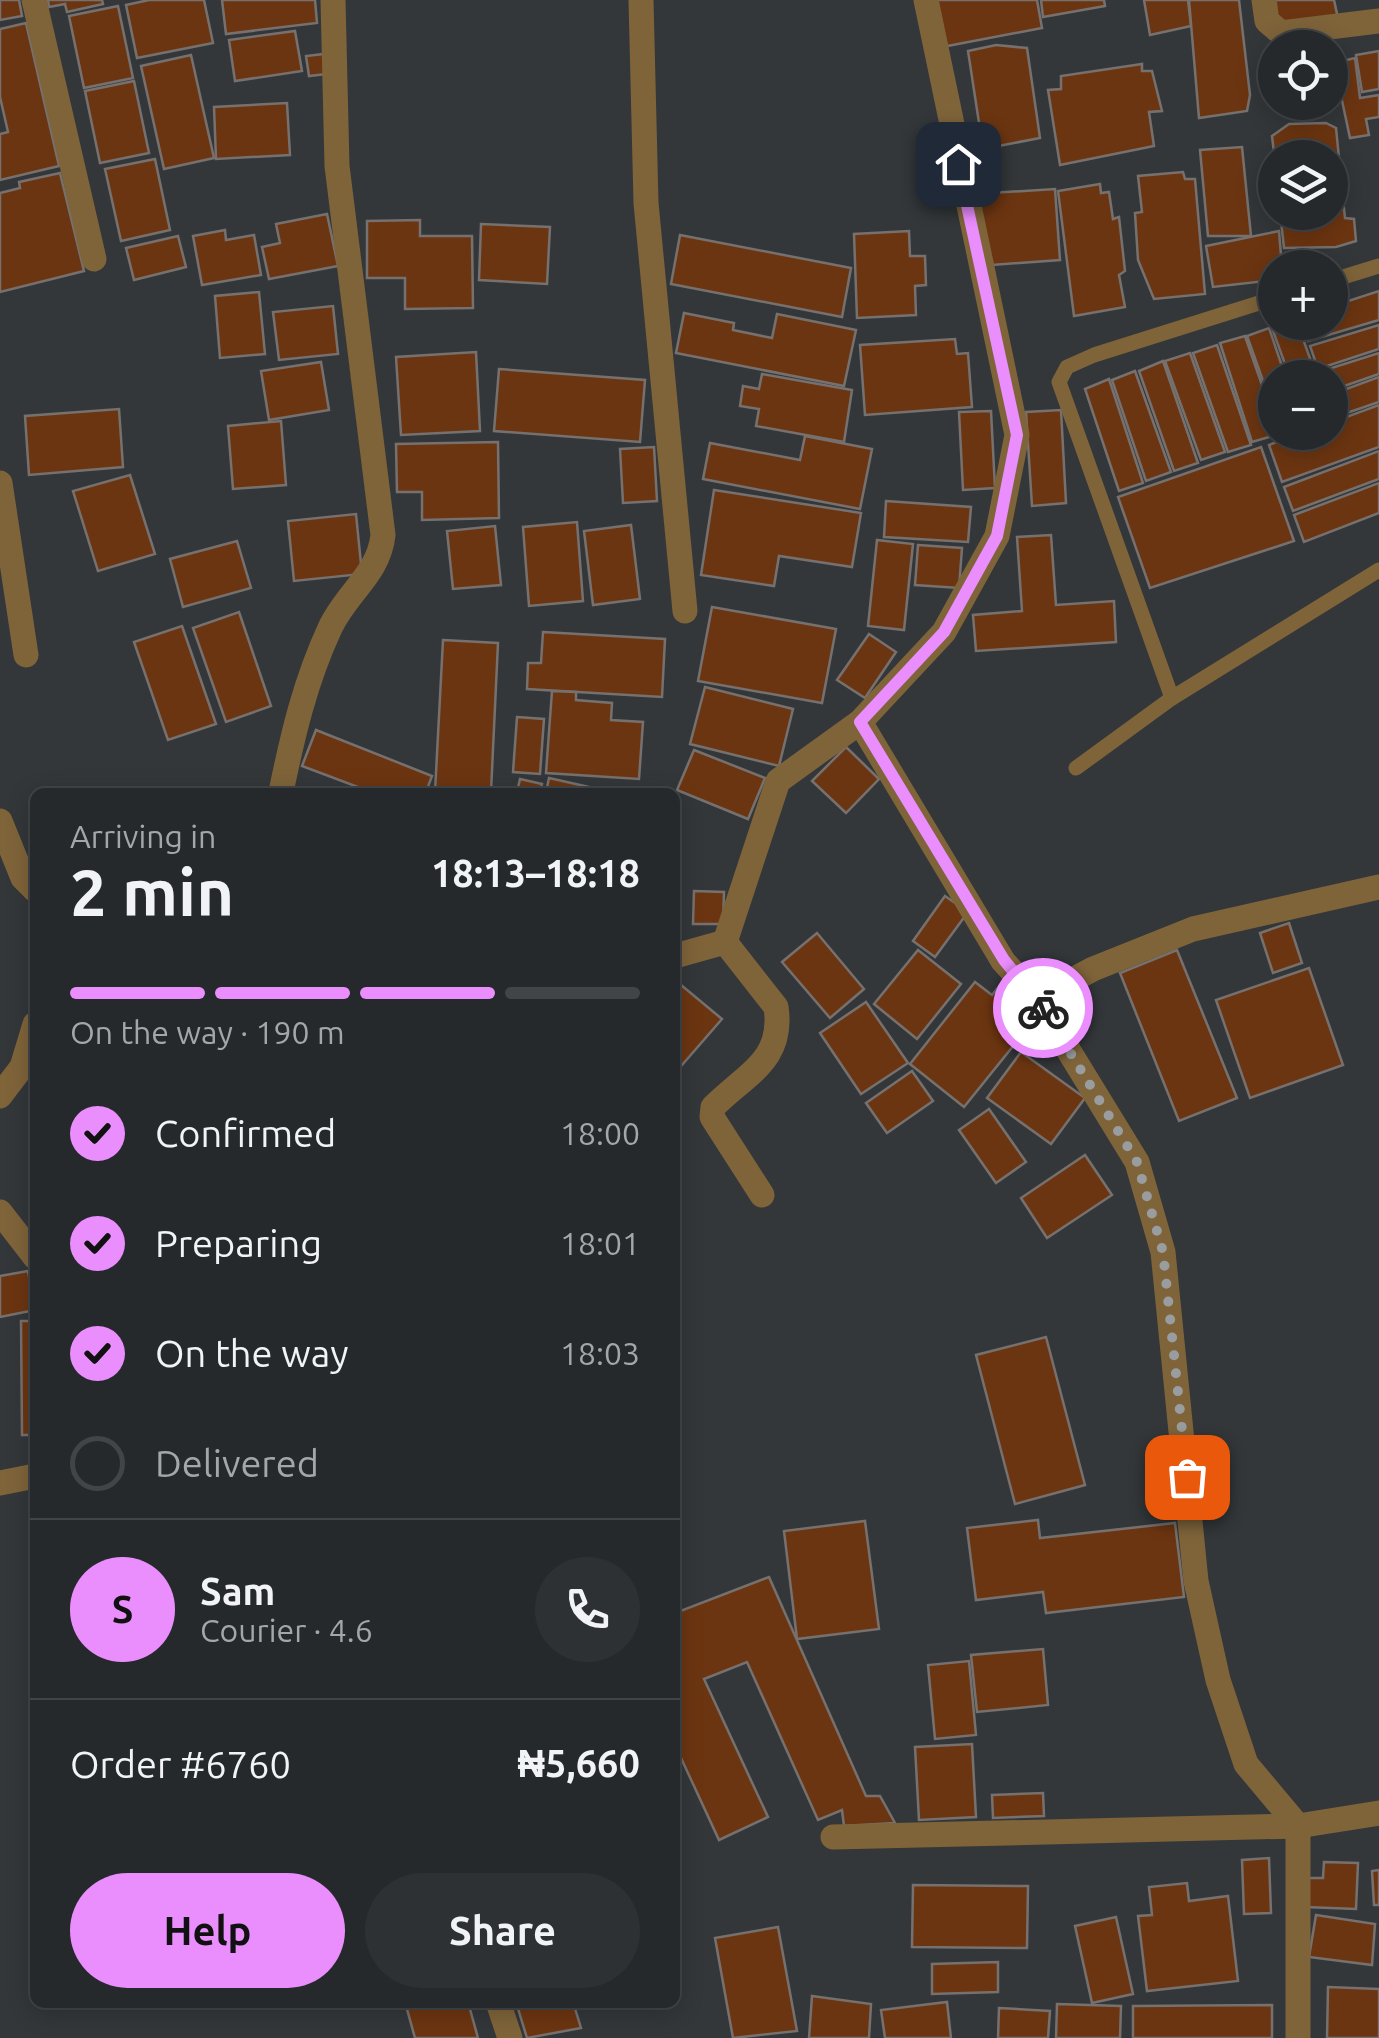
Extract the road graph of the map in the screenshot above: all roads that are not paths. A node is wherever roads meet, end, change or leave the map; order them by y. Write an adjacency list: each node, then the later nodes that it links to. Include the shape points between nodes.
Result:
1 (34, 0): 7 (street)
2 (334, 0): 18 (street, via 337,166 384,535 375,569 344,600 301,694)
3 (641, 0): 13 (street, via 646,203)
4 (926, 0): 16 (street, via 1017,435 997,536 944,632)
5 (1264, 0): 6 (street, via 1267,22 1281,33)
6 (1379, 22)
7 (94, 259)
8 (1379, 266): 9 (lane)
9 (1348, 275)
10 (1258, 303): 15 (lane, via 1094,355 1067,367 1059,382)
11 (0, 483): 14 (street)
12 (1379, 570): 15 (lane)
13 (685, 611)
14 (26, 655)
15 (1172, 698): 17 (lane)
16 (860, 722): 22 (street, via 778,781); 24 (street, via 1004,960)
17 (1076, 768)
18 (282, 788)
19 (0, 821): 20 (street)
20 (30, 885)
21 (1379, 887): 24 (street, via 1193,930)
22 (725, 942): 23 (street); 27 (street, via 776,1007 773,1052 713,1106 712,1116)
23 (680, 955)
24 (1037, 999): 33 (street, via 1137,1162 1163,1252 1196,1581 1218,1680 1246,1764)
25 (30, 1041): 26 (street, via 22,1067)
26 (0, 1096)
27 (762, 1196)
28 (0, 1212): 29 (street)
29 (30, 1251)
30 (30, 1477): 31 (street)
31 (0, 1484)
32 (1379, 1813): 33 (street)
33 (1298, 1826): 34 (street); 37 (street)
34 (834, 1838)
35 (500, 2008): 36 (street)
36 (510, 2038)
37 (1298, 2038)

